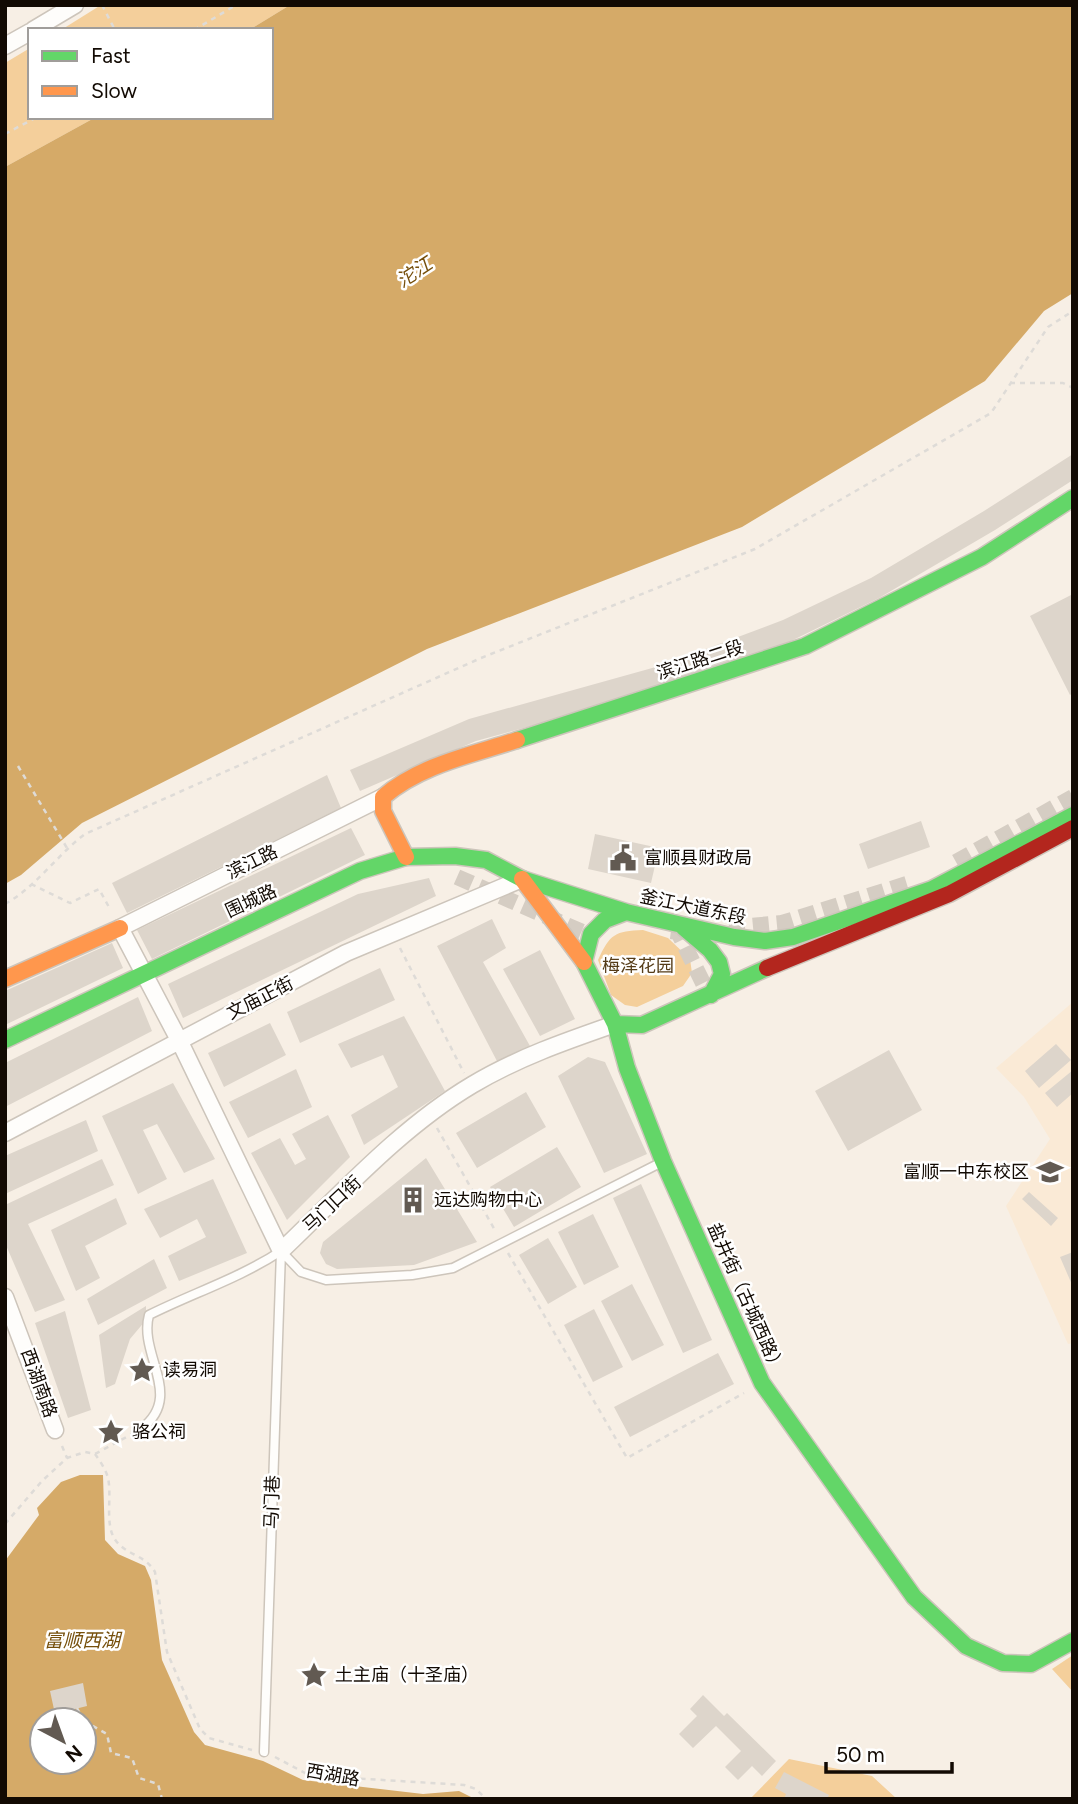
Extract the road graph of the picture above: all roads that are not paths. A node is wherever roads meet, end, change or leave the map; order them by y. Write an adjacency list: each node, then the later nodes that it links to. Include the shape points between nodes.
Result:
1 (75, 5): 2 (street)
2 (36, 28)
3 (28, 33): 4 (street)
4 (5, 46)
5 (1073, 498): 6 (street, 滨江路二段, via 982,557 805,646 428,769)
6 (383, 797): 9 (street, via 383,811); 13 (street, 滨江路)
7 (1073, 815): 12 (street, 釜江大道东段, via 932,889 793,937 765,941)
8 (1073, 828): 17 (street, via 935,900)
9 (407, 857): 10 (street, 围城路, via 486,860); 15 (street, 围城路, via 360,871)
10 (522, 880): 11 (street); 14 (street); 20 (street, 文庙正街, via 345,953)
11 (626, 912): 12 (street, 釜江大道东段); 14 (street, 釜江大道东段, via 605,920 591,934)
12 (677, 923): 17 (street, via 719,962 722,974)
13 (120, 928): 15 (street); 16 (street)
14 (584, 962): 18 (street)
15 (144, 973): 19 (street, 围城路); 20 (street)
16 (5, 979)
17 (710, 995): 18 (street, via 642,1025)
18 (615, 1024): 22 (street, 盐井街（古城西路）, via 627,1069); 23 (street, 马门口街, via 533,1053 470,1086 406,1134)
19 (5, 1040)
20 (179, 1040): 21 (street, 文庙正街); 23 (street)
21 (5, 1133)
22 (663, 1161): 23 (lane, via 453,1268 326,1280 301,1272); 27 (street, 盐井街（古城西路）, via 762,1383 914,1597 966,1646 1003,1663 1031,1664)
23 (281, 1251): 25 (lane, 马门口街, via 256,1268 149,1315 146,1326 160,1403 154,1419); 28 (lane, 马门巷)
24 (5, 1297): 26 (street, 西湖南路)
25 (141, 1429)
26 (55, 1430)
27 (1073, 1642)
28 (264, 1752)

